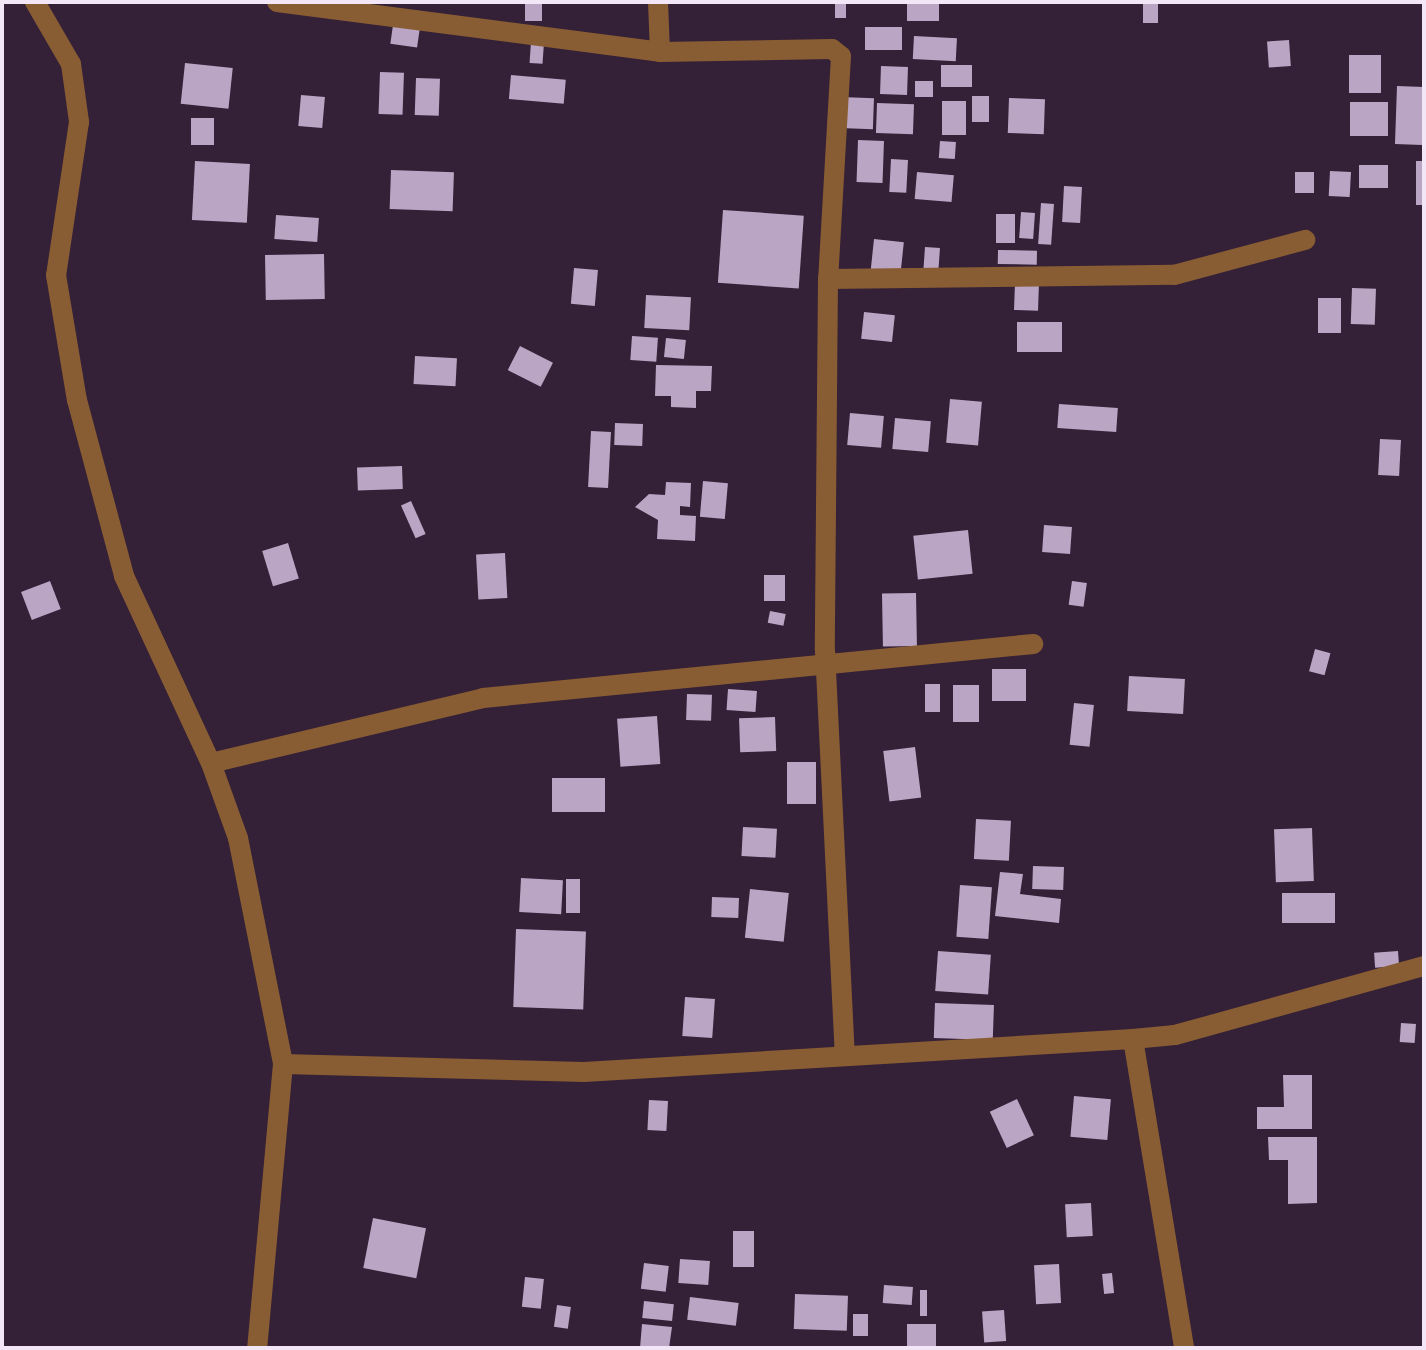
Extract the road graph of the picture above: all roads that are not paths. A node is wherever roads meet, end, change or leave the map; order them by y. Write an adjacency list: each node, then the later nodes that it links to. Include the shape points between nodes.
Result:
1 (35, 2): 9 (street, via 71,64 79,122 56,275 77,400 124,576)
2 (277, 2): 4 (street)
3 (658, 2): 4 (street)
4 (660, 52): 6 (street, via 832,49 841,56)
5 (1305, 240): 6 (street, via 1174,275)
6 (828, 279): 8 (street)
7 (1033, 644): 8 (street)
8 (826, 664): 9 (street, via 483,698); 12 (street)
9 (211, 763): 13 (street, via 238,838)
10 (1424, 966): 11 (street, via 1175,1035)
11 (1133, 1039): 12 (street); 15 (street)
12 (845, 1056): 13 (street, via 584,1072)
13 (283, 1064): 14 (street)
14 (257, 1348)
15 (1184, 1348)

